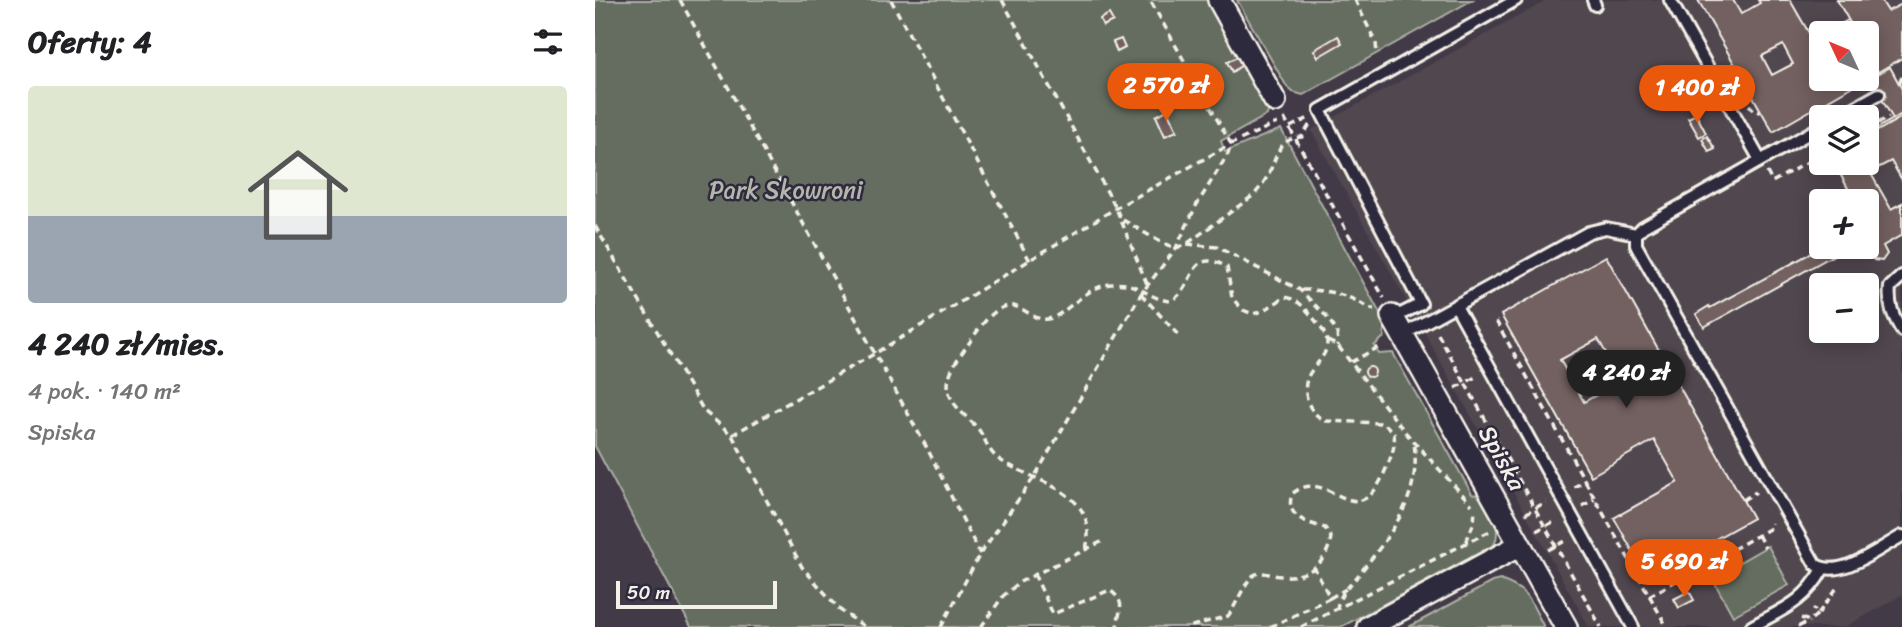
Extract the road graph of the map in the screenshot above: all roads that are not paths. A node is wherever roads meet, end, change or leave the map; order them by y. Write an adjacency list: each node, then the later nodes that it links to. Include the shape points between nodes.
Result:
1 (1219, 0): 6 (street)
2 (1516, 0): 12 (lane, via 1320,110 1420,304)
3 (1670, 0): 8 (lane)
4 (1879, 94): 5 (lane)
5 (1859, 105)
6 (1280, 109)
7 (1809, 133): 8 (lane)
8 (1760, 160): 9 (lane)
9 (1636, 234): 11 (lane, via 1606,229 1589,232); 16 (lane, via 1636,245 1785,512 1810,556)
10 (1902, 276): 13 (lane, via 1890,287 1889,299)
11 (1456, 306): 12 (lane, via 1430,320); 19 (lane)
12 (1390, 316): 15 (street, Spiska)
13 (1902, 331)
14 (1902, 536): 16 (lane, via 1841,570)
15 (1527, 539): 17 (street); 18 (street, Spiska)
16 (1823, 569): 20 (lane, via 1798,601)
17 (1368, 627)
18 (1566, 627)
19 (1633, 627)
20 (1751, 627)

